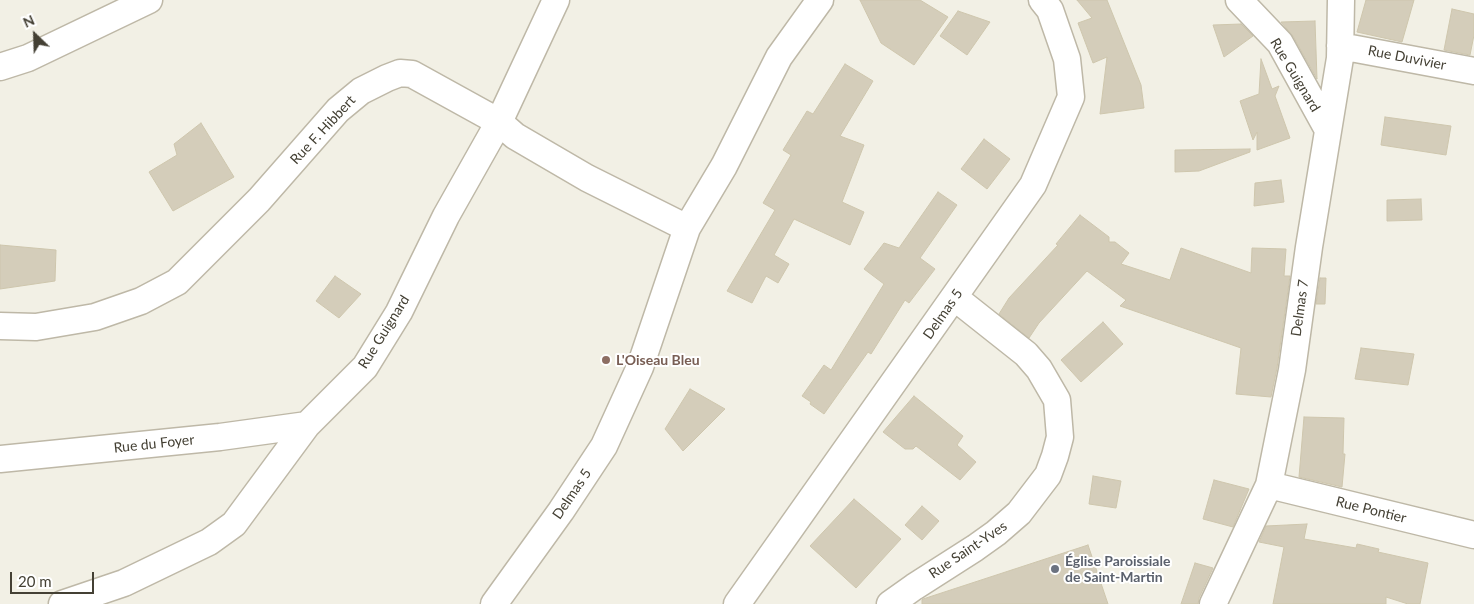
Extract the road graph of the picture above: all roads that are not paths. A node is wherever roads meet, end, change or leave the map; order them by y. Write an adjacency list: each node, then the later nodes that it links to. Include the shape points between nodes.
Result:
1 (149, 0): 8 (street, via 28,58)
2 (556, 0): 10 (street, Rue Guignard)
3 (820, 0): 12 (street, Delmas 5, via 779,58 724,166)
4 (1042, 0): 13 (street, Delmas 5, via 1050,10 1066,59 1070,97 1033,185)
5 (1239, 0): 11 (street, Rue Guignard, via 1280,43)
6 (1341, 0): 7 (street, Delmas 7)
7 (1340, 46): 9 (street, Rue Duvivier); 11 (street, Delmas 7)
8 (0, 67)
9 (1474, 71)
10 (499, 122): 12 (street, Rue F. Hibbert, via 515,136 587,178); 14 (street, Rue F. Hibbert, via 412,74 387,78 361,91 338,110 259,200 178,282 141,301 95,316 36,327); 15 (street, Rue Guignard, via 375,352 365,367)
11 (1328, 130): 17 (street, Delmas 7, via 1292,370)
12 (687, 228): 20 (street, Delmas 5, via 640,367 604,446)
13 (954, 297): 21 (street, Delmas 5); 22 (street, Rue Saint-Yves, via 1026,354 1039,369 1057,400 1060,437 1048,475 1019,513 975,548)
14 (0, 326)
15 (307, 426): 16 (street, Rue du Foyer); 19 (street, Rue Guignard, via 234,524 209,542 124,583)
16 (0, 459)
17 (1269, 485): 18 (street, Rue Pontier); 23 (street, Delmas 7)
18 (1474, 535)
19 (62, 604)
20 (494, 604)
21 (737, 604)
22 (890, 604)
23 (1213, 604)

